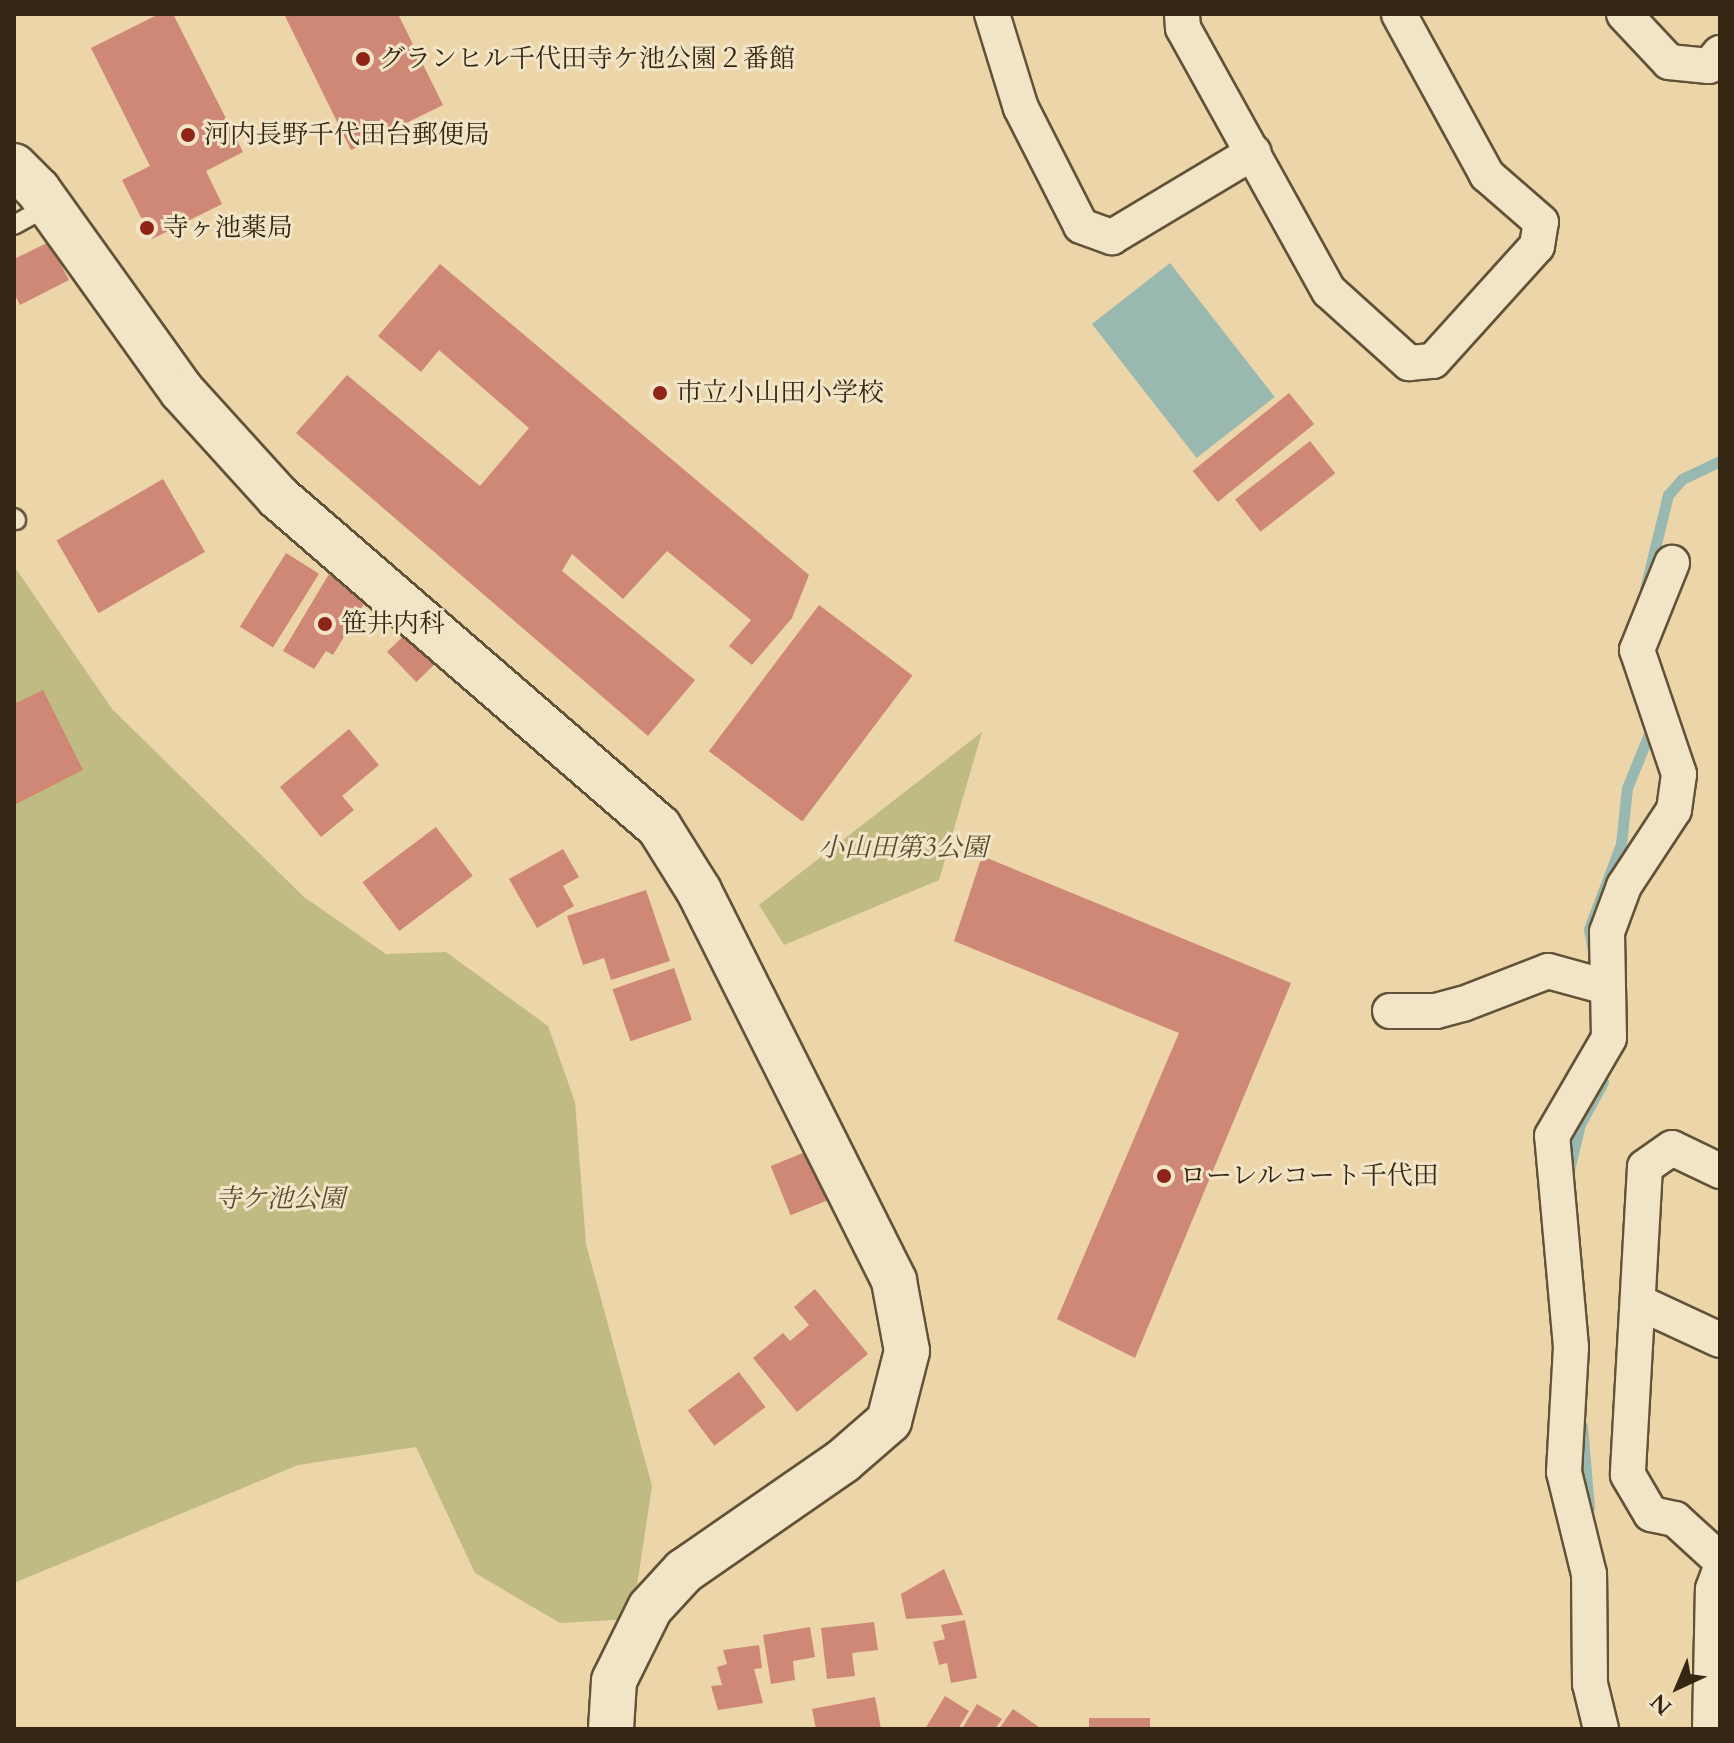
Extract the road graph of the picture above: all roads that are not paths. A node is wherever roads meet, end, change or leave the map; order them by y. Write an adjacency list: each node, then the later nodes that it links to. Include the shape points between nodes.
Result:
1 (992, 14): 6 (street, via 1021,108 1081,226 1112,237)
2 (1182, 14): 6 (street, via 1183,28)
3 (1399, 14): 6 (street, via 1487,175 1541,222 1537,246 1433,361 1409,363 1329,291)
4 (1624, 14): 5 (street, via 1669,62 1709,66)
5 (1720, 53)
6 (1254, 152)
7 (25, 198): 16 (street, via 182,391 278,497 659,827 699,891 894,1281 907,1351 889,1421 843,1461 684,1571 650,1608 614,1681)
8 (1672, 563): 9 (street, via 1637,650 1679,774 1674,810 1624,886 1607,932)
9 (1606, 987): 10 (street, via 1548,971 1449,1008); 17 (street, via 1609,1038 1552,1136 1571,1347 1564,1472 1589,1574 1590,1684)
10 (1390, 1011)
11 (1720, 1171): 12 (street, via 1672,1148 1645,1167)
12 (1638, 1302): 13 (street); 14 (street, via 1628,1475 1651,1514 1675,1519)
13 (1720, 1340)
14 (1720, 1560)
15 (1720, 1570): 18 (street, via 1713,1589)
16 (611, 1729)
17 (1601, 1729)
18 (1710, 1729)

